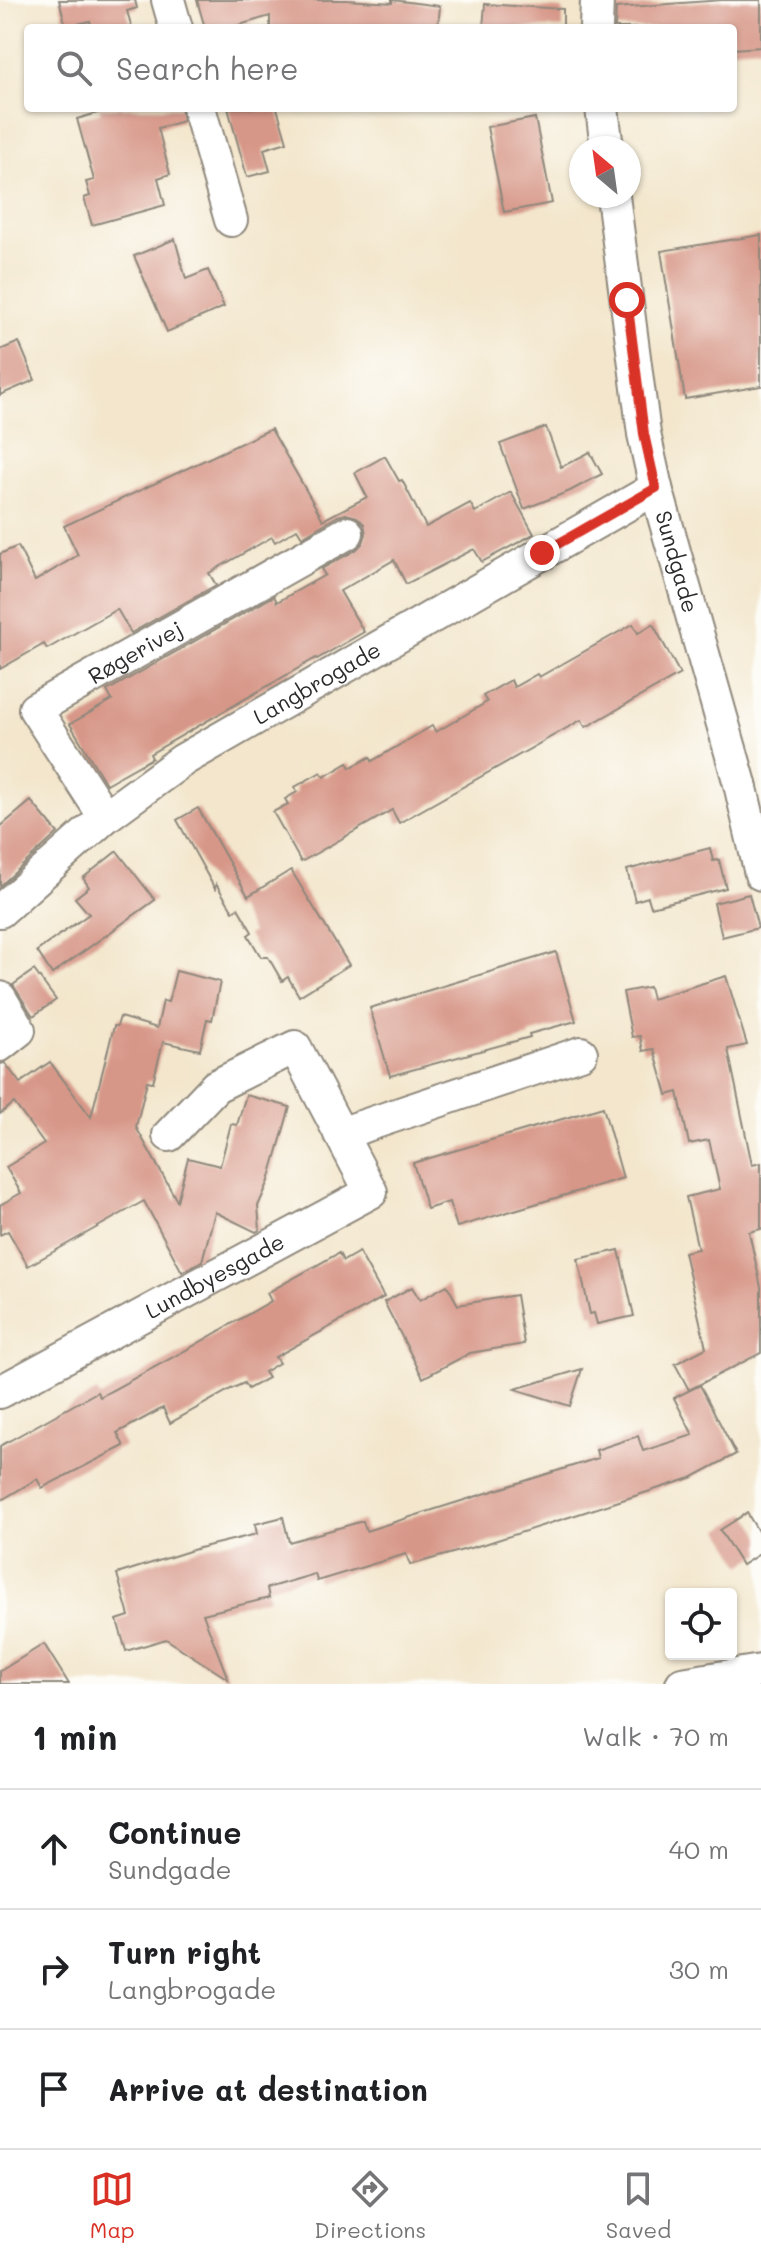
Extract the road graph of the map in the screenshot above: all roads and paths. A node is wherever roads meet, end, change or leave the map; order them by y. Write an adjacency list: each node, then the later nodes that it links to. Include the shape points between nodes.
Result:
1 (168, 0): 3 (street)
2 (597, 0): 4 (street)
3 (175, 24)
4 (596, 24)
5 (200, 112): 9 (street)
6 (602, 112): 7 (street)
7 (606, 136)
8 (615, 208): 10 (street, Sundgade)
9 (231, 220)
10 (656, 488): 12 (street, Langbrogade, via 183,760); 13 (street, Sundgade)
11 (347, 533): 12 (street, Røgerivej, via 35,709)
12 (105, 817): 14 (street, Langbrogade)
13 (761, 874)
14 (0, 911)
15 (0, 998): 16 (street, via 19,1030)
16 (0, 1045)
17 (581, 1053): 18 (street)
18 (340, 1134): 19 (street, Lundbyesgade, via 295,1047 216,1086); 20 (street, Lundbyesgade, via 371,1192)
19 (169, 1135)
20 (0, 1392)
21 (761, 1671): 22 (street)
22 (682, 1684)

